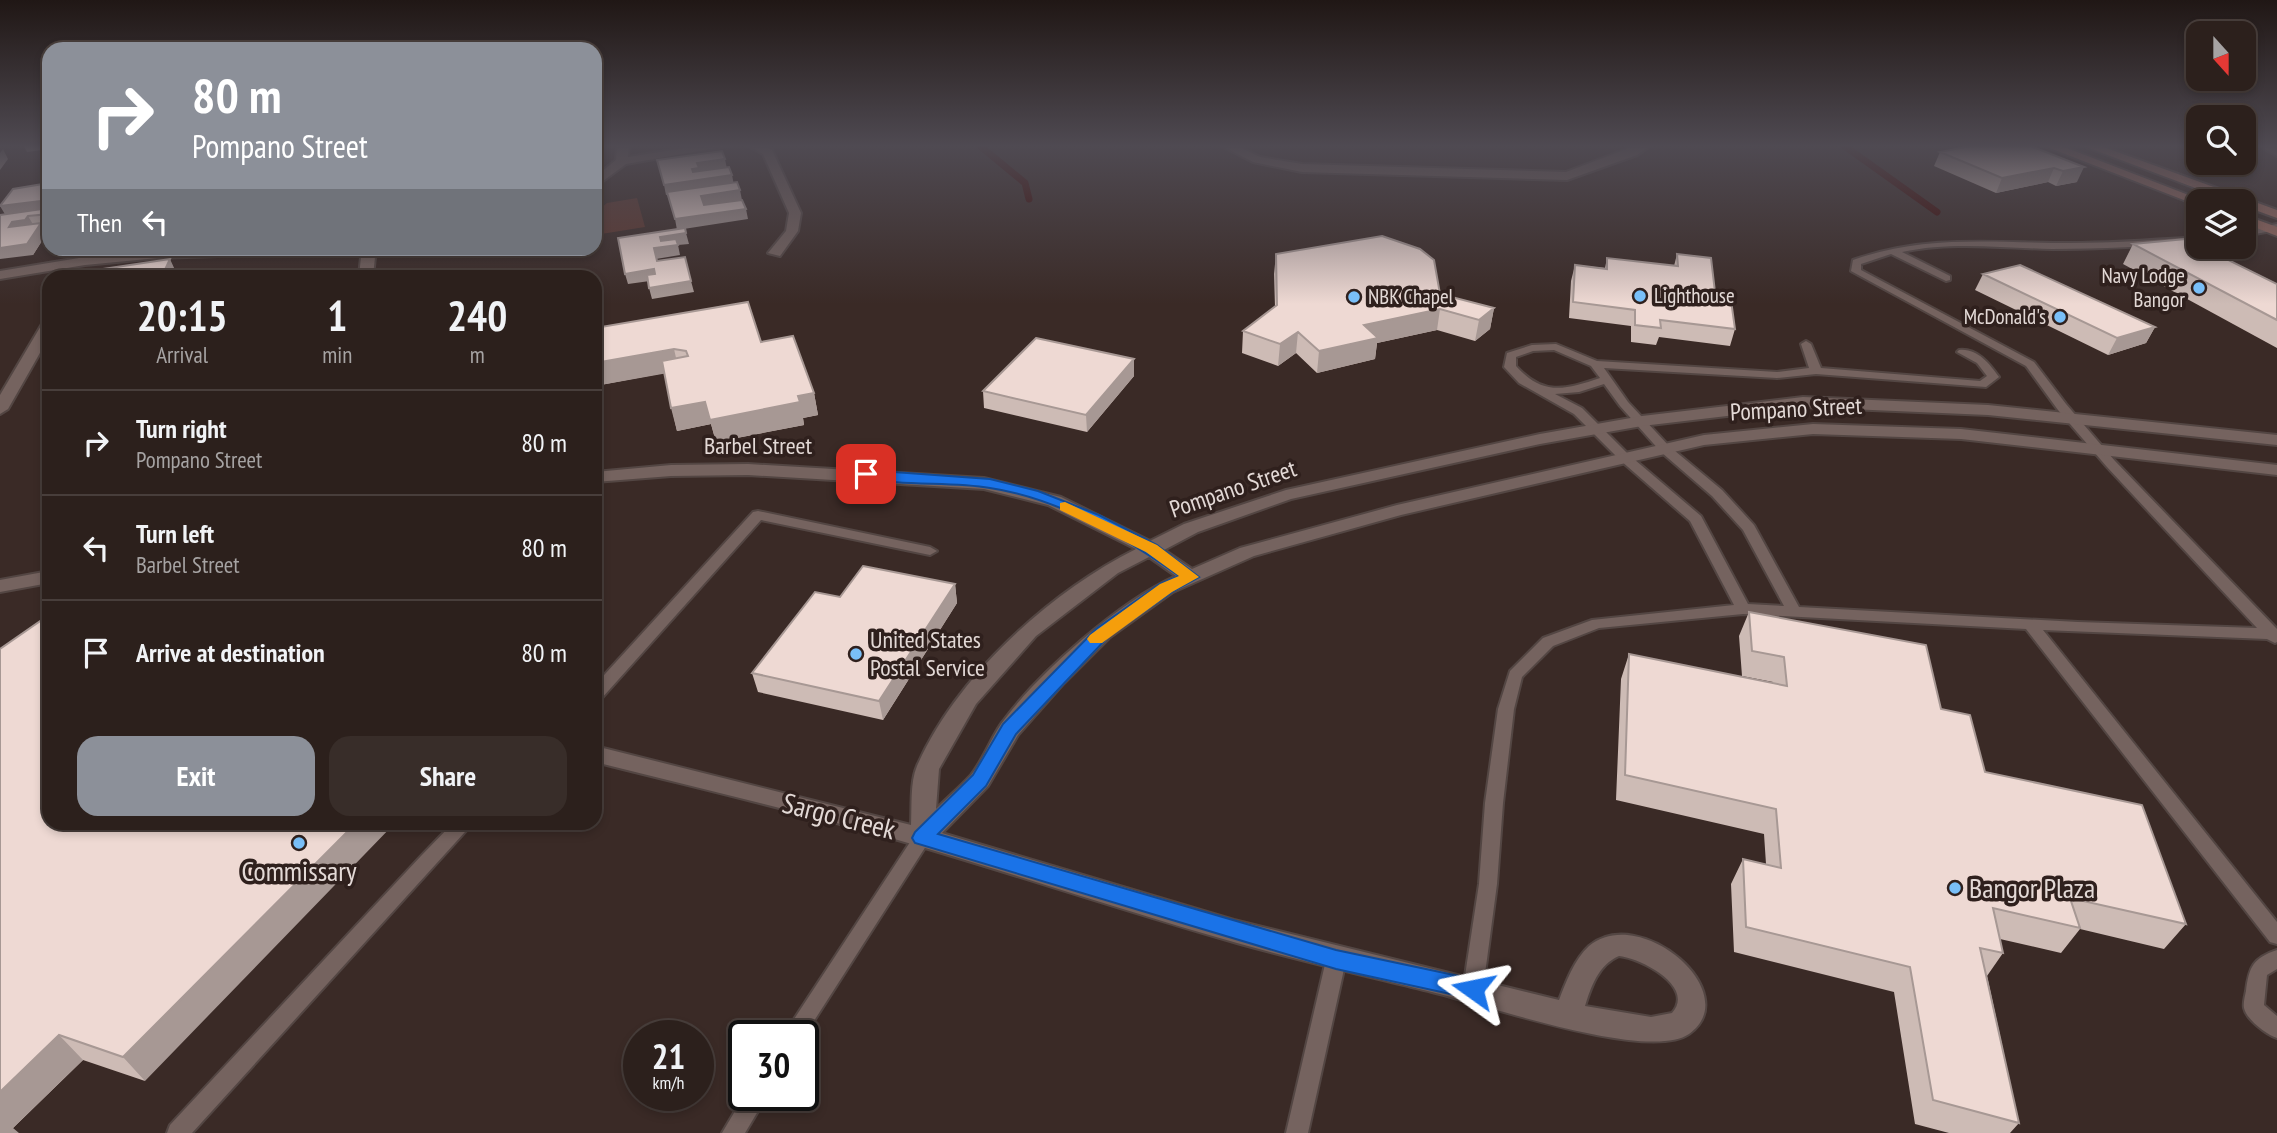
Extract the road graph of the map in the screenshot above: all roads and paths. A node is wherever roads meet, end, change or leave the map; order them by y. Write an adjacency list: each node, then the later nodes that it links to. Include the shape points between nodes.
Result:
1 (788, 198): 9 (street, via 794,213 792,231)
2 (2233, 198): 3 (main road)
3 (2277, 214)
4 (2256, 223): 5 (main road)
5 (2274, 229): 6 (lane)
6 (2256, 231)
7 (2186, 241): 8 (lane, via 1934,246)
8 (1893, 251): 12 (lane); 21 (lane, via 1856,262 1856,271 2030,364)
9 (775, 253)
10 (82, 256): 11 (street)
11 (0, 275)
12 (1946, 278)
13 (42, 336): 20 (street)
14 (1806, 344): 17 (lane)
15 (1963, 352): 17 (lane, via 1981,361 1993,377 1982,385)
16 (1595, 364): 17 (lane, via 1777,374); 18 (lane); 19 (lane, via 1556,347 1511,355 1510,367 1523,382)
17 (1816, 371)
18 (1606, 380): 19 (lane, via 1579,389); 22 (lane)
19 (1542, 391): 23 (lane, via 1578,411)
20 (0, 409)
21 (2072, 418): 22 (street, Pompano Street, via 1803,402); 24 (street, Pompano Street); 26 (lane)
22 (1642, 421): 23 (street, Pompano Street); 25 (lane)
23 (1597, 430): 27 (lane); 30 (street, Pompano Street, via 1286,495 1191,528)
24 (2277, 440)
25 (1665, 449): 26 (street, Pompano Street, via 1704,440 1813,429 1961,434); 27 (street, Pompano Street); 36 (lane, via 1717,493 1749,528)
26 (2102, 452): 28 (street, Pompano Street); 38 (lane)
27 (1624, 457): 32 (street, Pompano Street, via 1397,510 1247,552); 35 (lane, via 1696,519)
28 (2277, 470)
29 (602, 477): 30 (street, Barbel Street, via 702,470 817,471 990,483 1045,498)
30 (1151, 548): 32 (street, Barbel Street); 42 (street, Pompano Street, via 1111,569 1028,631 968,699 927,769)
31 (930, 551): 39 (lane, via 758,515)
32 (1191, 577): 42 (street, Pompano Street, via 1166,588 1102,633 1010,729 980,780)
33 (42, 578): 34 (street)
34 (0, 586)
35 (1743, 609): 36 (lane); 46 (lane, via 1597,623 1548,642 1515,676 1501,743)
36 (1793, 610): 37 (lane)
37 (2030, 624): 38 (lane); 43 (lane)
38 (2275, 636)
39 (602, 687)
40 (602, 756): 42 (street, Sargo Creek)
41 (458, 830): 51 (lane)
42 (922, 838): 45 (street, Sargo Creek); 48 (lane)
43 (2277, 936)
44 (2277, 958): 49 (lane, via 2258,971 2254,1008)
45 (1336, 960): 46 (street, Sargo Creek); 53 (lane)
46 (1473, 989): 47 (street, Sargo Creek)
47 (1568, 1014)
48 (803, 1020)
49 (2277, 1029)
50 (747, 1111): 52 (lane)
51 (178, 1133)
52 (733, 1133)
53 (1297, 1133)

